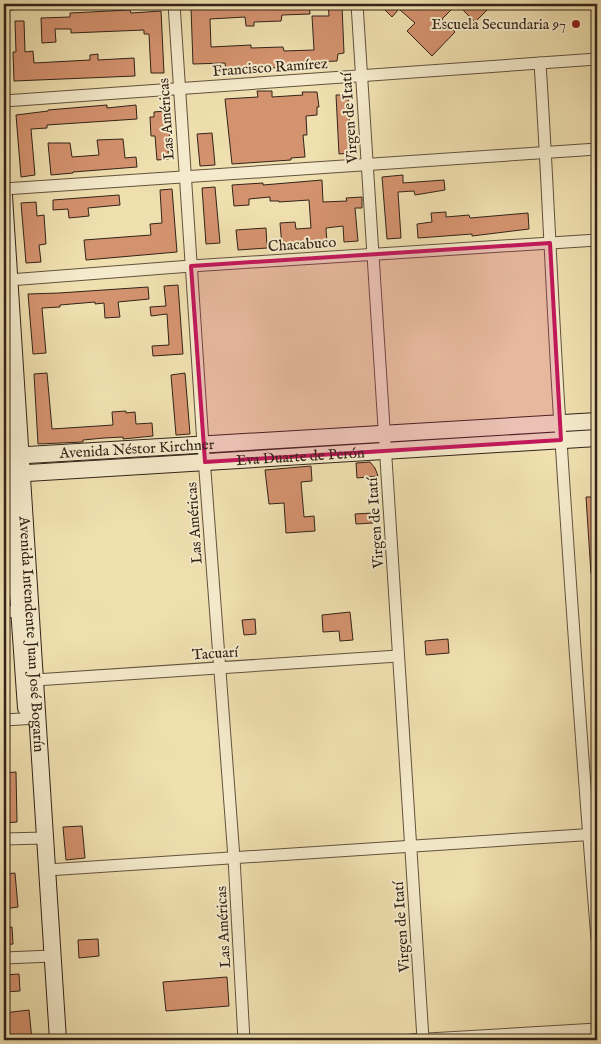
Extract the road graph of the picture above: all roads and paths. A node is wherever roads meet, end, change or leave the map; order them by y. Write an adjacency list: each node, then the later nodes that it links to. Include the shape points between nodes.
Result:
1 (4, 4): 2 (street)
2 (12, 4)
3 (174, 4): 8 (street, Las Américas)
4 (357, 4): 7 (street, Virgen de Itatí)
5 (597, 60): 6 (street, Francisco Ramírez)
6 (540, 63): 7 (street, Francisco Ramírez); 11 (street)
7 (362, 76): 8 (street, Francisco Ramírez); 12 (street, Virgen de Itatí)
8 (180, 88): 9 (street, Francisco Ramírez); 13 (street, Las Américas)
9 (4, 101)
10 (597, 150): 11 (street)
11 (546, 153): 12 (street); 17 (street)
12 (367, 165): 13 (street); 18 (street, Virgen de Itatí)
13 (185, 177): 14 (street); 19 (street, Las Américas)
14 (4, 189)
15 (4, 196): 20 (street, Avenida Intendente Juan José Bogarín)
16 (597, 240): 17 (street, Chacabuco)
17 (550, 243): 18 (street, Chacabuco); 24 (street)
18 (373, 255): 19 (street, Chacabuco); 25 (street, Virgen de Itatí)
19 (191, 266): 20 (street, Chacabuco); 27 (street, Las Américas)
20 (9, 280): 21 (street, Avenida Intendente Juan José Bogarín)
21 (9, 355): 29 (street, Avenida Intendente Juan José Bogarín)
22 (4, 394): 29 (street, Avenida Intendente Juan José Bogarín)
23 (597, 421): 24 (street, Avenida Néstor Kirchner)
24 (561, 432): 25 (street, Avenida Néstor Kirchner); 26 (street, Eva Duarte de Perón); 28 (street, Eva Duarte de Perón); 38 (street)
25 (384, 434): 27 (street, Avenida Néstor Kirchner); 28 (street, Virgen de Itatí)
26 (597, 438)
27 (203, 444): 29 (street, Avenida Néstor Kirchner); 30 (street, Las Américas)
28 (385, 451): 30 (street, Eva Duarte de Perón); 33 (street, Virgen de Itatí)
29 (10, 456): 31 (street, Avenida Intendente Juan José Bogarín)
30 (205, 462): 31 (street, Eva Duarte de Perón); 34 (street, Las Américas)
31 (12, 474): 32 (street, Avenida Intendente Juan José Bogarín)
32 (18, 612): 35 (street, Avenida Intendente Juan José Bogarín); 36 (street, Avenida Intendente Juan José Bogarín)
33 (398, 656): 34 (street, Tacuarí); 41 (street, Virgen de Itatí)
34 (220, 668): 35 (street, Tacuarí); 42 (street, Las Américas)
35 (35, 680): 36 (street, Avenida Intendente Juan José Bogarín)
36 (32, 719): 37 (street); 39 (street, Avenida Intendente Juan José Bogarín)
37 (4, 720)
38 (593, 834): 41 (street); 44 (street)
39 (40, 838): 40 (street); 43 (street, Avenida Intendente Juan José Bogarín); 45 (street, Avenida Intendente Juan José Bogarín)
40 (4, 839)
41 (411, 847): 42 (street); 52 (street, Virgen de Itatí)
42 (234, 858): 43 (street); 50 (street, Las Américas)
43 (47, 870): 45 (street, Avenida Intendente Juan José Bogarín)
44 (597, 939)
45 (48, 956): 46 (street); 48 (street, Avenida Intendente Juan José Bogarín); 49 (street, Avenida Intendente Juan José Bogarín)
46 (4, 958)
47 (597, 1029): 52 (street)
48 (48, 1040)
49 (58, 1040)
50 (244, 1040)
51 (411, 1040): 52 (street)
52 (423, 1040)

